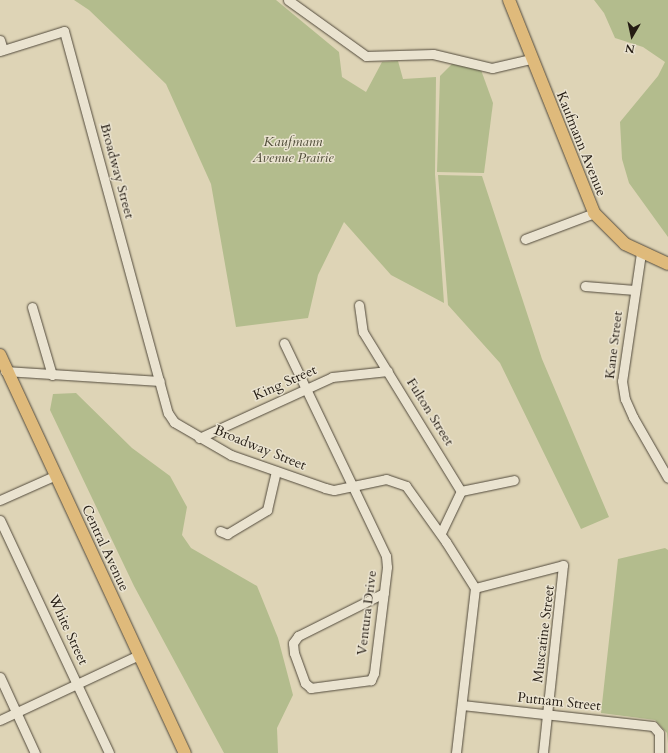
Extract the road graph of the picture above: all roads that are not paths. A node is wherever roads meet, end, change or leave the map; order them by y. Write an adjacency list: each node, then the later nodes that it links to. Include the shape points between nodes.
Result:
1 (288, 0): 5 (street, via 366,56 433,54 492,68)
2 (509, 0): 5 (main road, Kaufmann Avenue)
3 (0, 40): 4 (street)
4 (2, 50): 19 (street, Broadway Street, via 64,32)
5 (530, 59): 6 (main road, Kaufmann Avenue)
6 (594, 213): 7 (street); 8 (main road, Kaufmann Avenue, via 608,230)
7 (525, 239)
8 (641, 253): 9 (main road, Kaufmann Avenue); 11 (street, Kane Street)
9 (668, 264)
10 (585, 286): 11 (street)
11 (635, 290): 24 (street, Kane Street, via 622,381 625,399)
12 (359, 305): 17 (street, Fulton Street, via 363,332)
13 (32, 307): 18 (street)
14 (284, 343): 20 (street, Ventura Drive)
15 (0, 355): 16 (main road, Central Avenue)
16 (5, 371): 18 (street); 23 (main road, Central Avenue)
17 (388, 371): 20 (street, King Street, via 332,377); 27 (street, Fulton Street)
18 (52, 375): 19 (street)
19 (160, 381): 21 (street, Broadway Street, via 168,414)
20 (303, 389): 21 (street, King Street); 26 (street, Ventura Drive)
21 (199, 438): 22 (street, Broadway Street)
22 (276, 471): 26 (street, Broadway Street, via 325,488); 30 (street, via 267,510 227,534)
23 (54, 476): 28 (street); 34 (main road, Central Avenue)
24 (668, 478)
25 (514, 480): 27 (street)
26 (351, 486): 31 (street, Broadway Street, via 386,479 406,486); 33 (street, Ventura Drive, via 386,556)
27 (461, 491): 31 (street)
28 (0, 500)
29 (0, 520): 36 (street, White Street)
30 (220, 531)
31 (440, 533): 32 (street, Broadway Street)
32 (475, 588): 37 (street); 39 (street, Muscatine Street, via 563,565)
33 (384, 593): 33 (street, Ventura Drive, via 298,636 293,643 305,683 311,688 371,680)
34 (139, 655): 36 (street); 43 (main road, Central Avenue)
35 (0, 676): 38 (street)
36 (77, 684): 38 (street); 42 (street, White Street)
37 (462, 705): 39 (street, Putnam Street); 44 (street)
38 (17, 712): 40 (street); 41 (street)
39 (548, 714): 45 (street, Muscatine Street); 46 (street, Putnam Street, via 653,726 659,733)
40 (0, 720)
41 (35, 753)
42 (109, 753)
43 (185, 753)
44 (456, 753)
45 (543, 753)
46 (659, 753)

